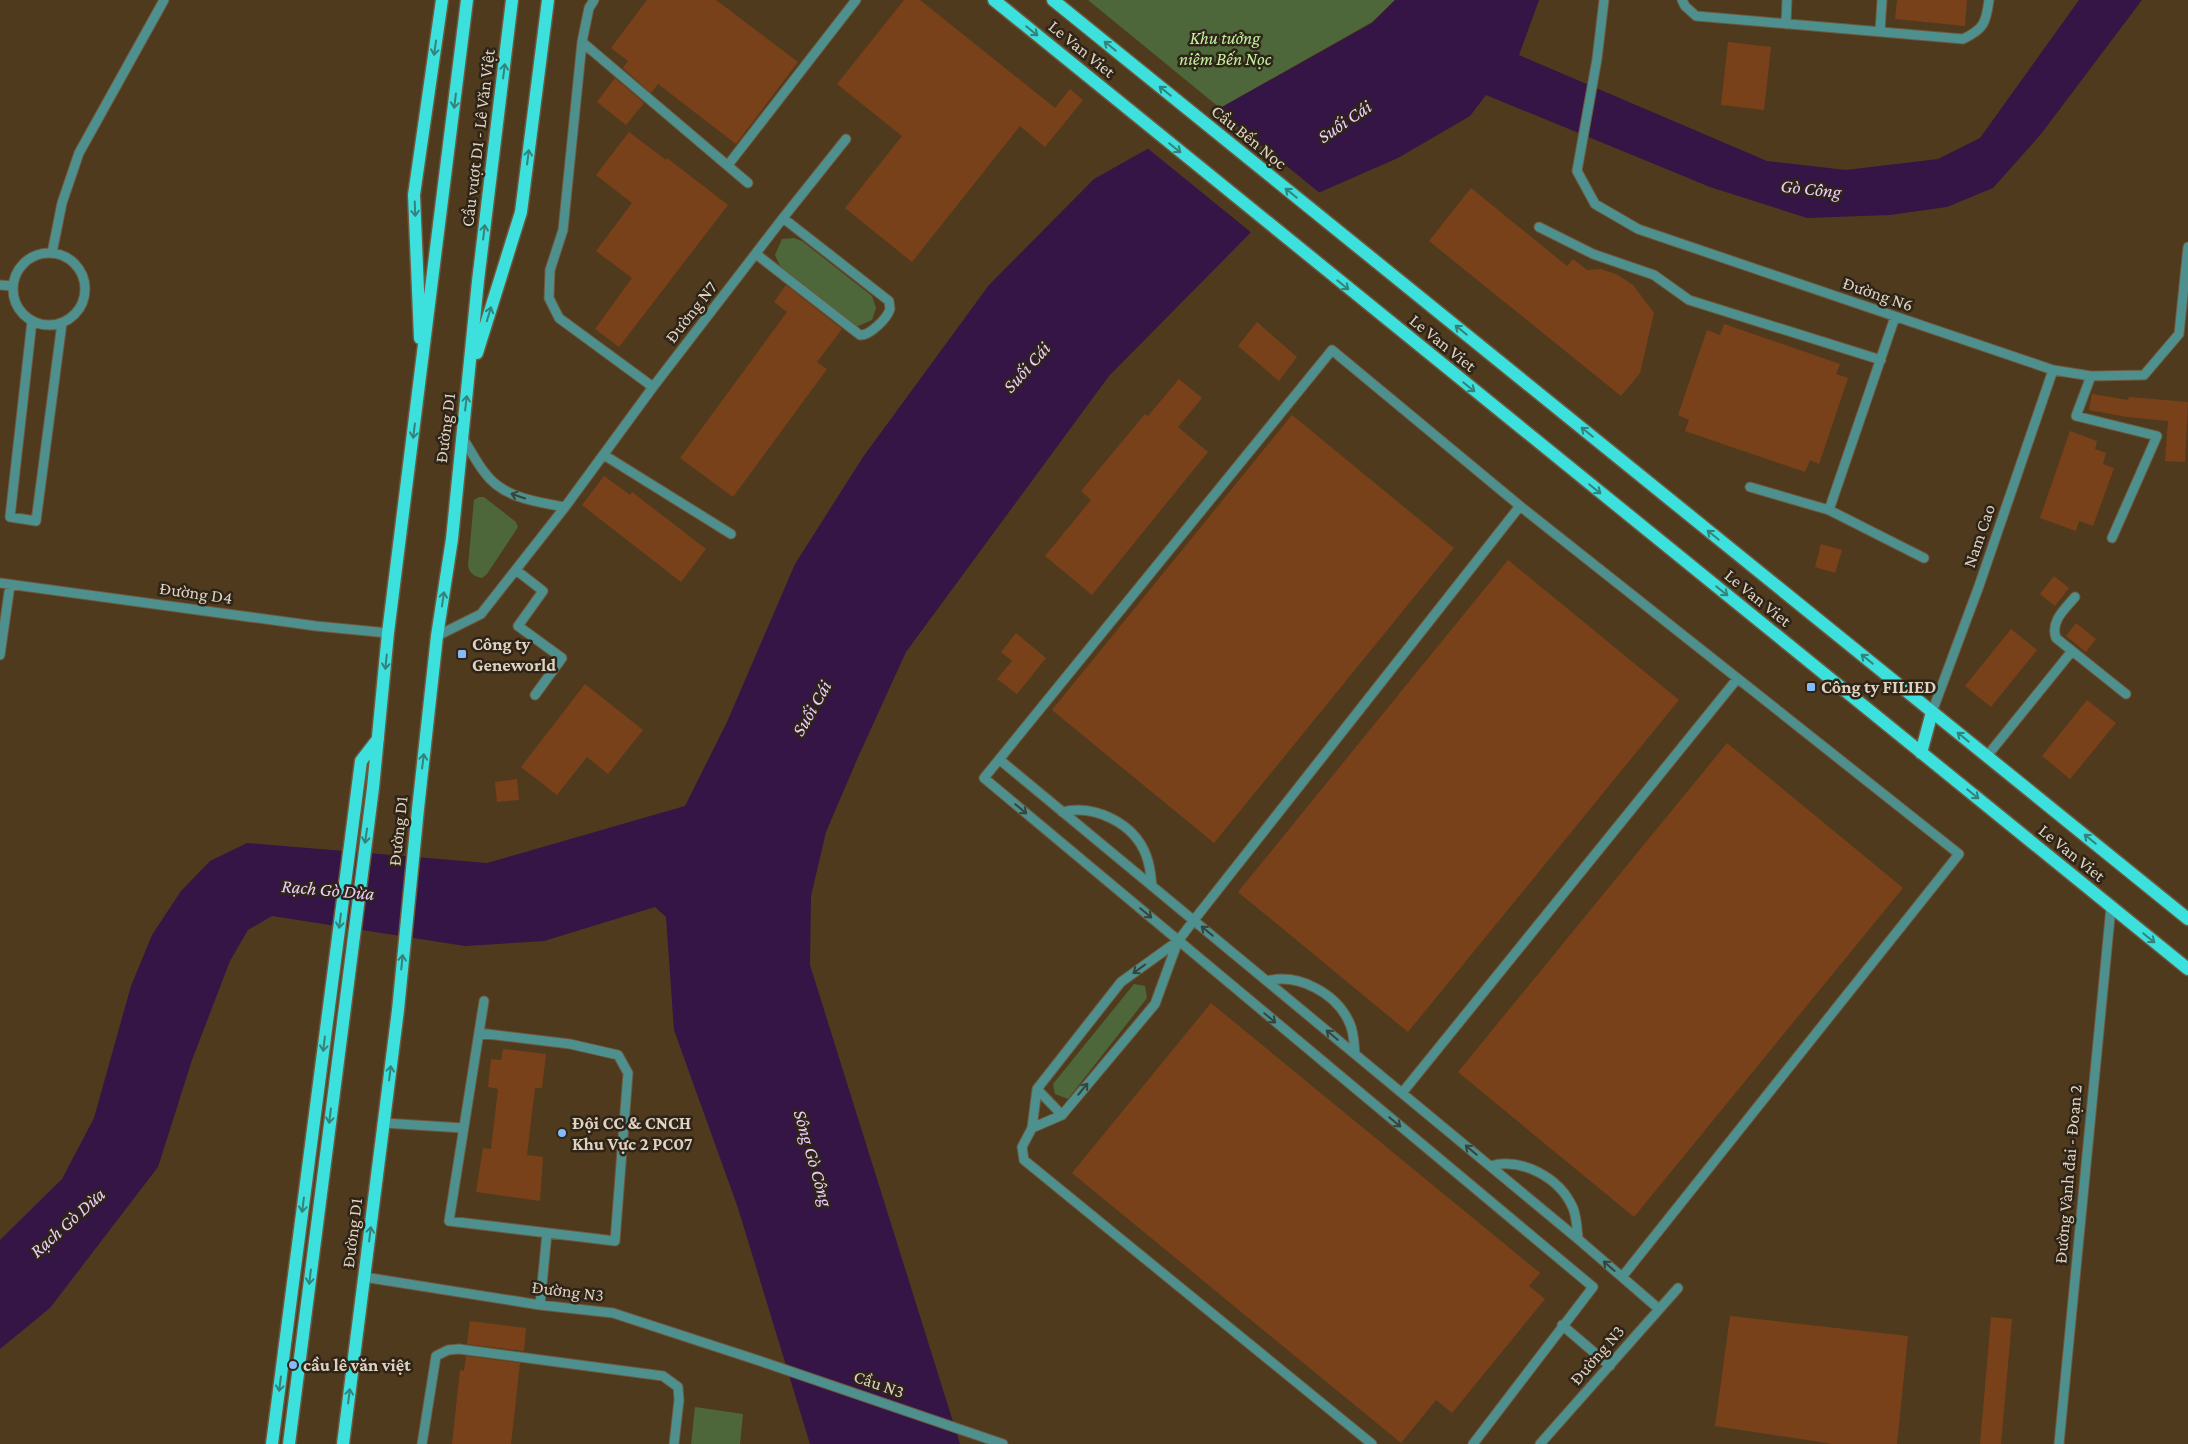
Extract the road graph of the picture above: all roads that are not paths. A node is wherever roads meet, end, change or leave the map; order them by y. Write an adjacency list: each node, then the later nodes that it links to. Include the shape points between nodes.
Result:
1 (164, 0): 26 (street, via 79,153 62,203)
2 (442, 0): 37 (main road, one-way to 37, via 414,195)
3 (467, 0): 28 (main road, Cầu vượt D1 - Lê Văn Việt, one-way to 28)
4 (512, 0): 29 (main road, Cầu vượt D1 - Lê Văn Việt, one-way to 4)
5 (548, 0): 39 (main road, one-way to 5, via 521,212)
6 (594, 0): 17 (street, via 589,8)
7 (856, 0): 20 (street)
8 (994, 0): 63 (main road, Le Van Viet, one-way to 63)
9 (1053, 0): 18 (main road, Le Van Viet, one-way to 9)
10 (1604, 0): 32 (street, Đường N6, via 1577,171 1595,204 1638,229)
11 (1682, 0): 15 (street, via 1696,16)
12 (1787, 0): 15 (street)
13 (1882, 0): 16 (street)
14 (1989, 0): 16 (street, via 1987,20 1979,31 1963,39)
15 (1786, 24): 16 (street)
16 (1880, 32)
17 (582, 42): 20 (street); 40 (street, via 563,230 550,270 549,298 559,318)
18 (1148, 76): 23 (main road, Cầu Bến Nọc, one-way to 18)
19 (846, 139): 22 (street, Đường N7)
20 (728, 165): 21 (street)
21 (748, 183)
22 (783, 218): 27 (street, Đường N7); 27 (street, via 889,301 890,310 885,317 868,334 860,335)
23 (1329, 224): 61 (main road, Le Van Viet, one-way to 23)
24 (1539, 228): 35 (street, via 1593,254 1654,275 1689,300)
25 (2188, 247): 38 (street, Đường N6, via 2179,334 2144,375)
26 (52, 253): 31 (street, via 27,260 15,276); 34 (street, via 74,263 84,281 83,302 71,318)
27 (756, 254): 40 (street, Đường N7)
28 (434, 279): 37 (main road, Đường D1)
29 (478, 280): 39 (main road, Đường D1)
30 (0, 285): 31 (street)
31 (13, 286): 33 (street, via 17,306)
32 (1896, 317): 35 (street); 36 (street, Đường N6)
33 (32, 321): 34 (street, via 42,325); 34 (street, via 10,517 36,521)
34 (62, 323)
35 (1881, 360): 46 (street)
36 (2053, 370): 38 (street, Đường N6); 61 (street, Nam Cao, via 1980,586)
37 (421, 374): 54 (main road, Đường D1, one-way to 54)
38 (2091, 376): 48 (street, via 2076,416 2157,436)
39 (469, 377): 41 (main road, Đường D1, one-way to 39)
40 (653, 387): 42 (street, Đường N7)
41 (461, 436): 45 (street, one-way to 41, via 506,492 486,475); 55 (main road, Đường D1, one-way to 41, via 452,539)
42 (604, 455): 45 (street, Đường N7); 47 (street)
43 (1750, 487): 46 (street)
44 (1520, 506): 58 (street); 65 (street, via 1332,350); 70 (street)
45 (565, 507): 50 (street, Đường N7)
46 (1829, 510): 49 (street)
47 (731, 534)
48 (2112, 538)
49 (1924, 558)
50 (516, 570): 55 (street, Đường N7, via 481,614); 60 (street, via 543,591 518,626 562,658)
51 (0, 583): 52 (street, Đường D4)
52 (10, 585): 54 (street, Đường D4); 57 (street)
53 (2075, 597): 56 (street, via 2054,627 2056,638)
54 (388, 634): 62 (main road, Đường D1, one-way to 62)
55 (438, 636): 80 (main road, Đường D1, one-way to 55)
56 (2072, 651): 59 (street); 64 (street)
57 (0, 655)
58 (1737, 679): 78 (street); 87 (street, via 1959,854)
59 (2126, 694)
60 (535, 695)
61 (1932, 712): 63 (main road); 64 (main road, Le Van Viet, one-way to 61)
62 (378, 739): 94 (main road, one-way to 94, via 361,761 357,786); 95 (main road, Đường D1, one-way to 95)
63 (1921, 753): 68 (main road, Le Van Viet, one-way to 68)
64 (1987, 756): 69 (main road, Le Van Viet, one-way to 64)
65 (1000, 760): 66 (street); 71 (street, one-way to 71, via 984,778)
66 (1062, 812): 67 (street); 67 (street, via 1090,810 1126,828 1146,854)
67 (1152, 886): 70 (street)
68 (2111, 907): 72 (main road, Le Van Viet, one-way to 72); 103 (street, Đường Vành đai - Đoạn 2)
69 (2188, 919)
70 (1194, 920): 71 (street); 73 (street, one-way to 70)
71 (1178, 941): 77 (street, one-way to 77, via 1121,982); 79 (street, one-way to 71, via 1155,1004); 91 (street, one-way to 91, via 1593,1287)
72 (2188, 969)
73 (1267, 981): 76 (street, one-way to 73); 76 (street, via 1293,979 1330,998 1350,1023)
74 (484, 1001): 75 (street)
75 (479, 1033): 81 (street); 84 (street, via 570,1044 618,1055 628,1073 615,1241)
76 (1355, 1054): 78 (street)
77 (1037, 1089): 79 (street); 82 (street)
78 (1402, 1093): 83 (street, one-way to 78)
79 (1062, 1115): 82 (street)
80 (384, 1123): 81 (street); 86 (main road, Đường D1, one-way to 80)
81 (463, 1128): 84 (street, via 450,1221)
82 (1032, 1128): 100 (street, via 1022,1147 1024,1160)
83 (1490, 1166): 85 (street); 85 (street, via 1516,1164 1553,1182 1573,1208)
84 (548, 1233): 89 (street)
85 (1578, 1239): 87 (street, one-way to 85)
86 (364, 1277): 89 (street, Đường N3); 96 (main road, Đường D1, one-way to 86)
87 (1622, 1277): 90 (street)
88 (1678, 1288): 90 (street, Đường N3)
89 (540, 1305): 92 (street, Đường N3, via 613,1313)
90 (1659, 1309): 93 (street, Đường N3)
91 (1562, 1325): 93 (street); 101 (street)
92 (762, 1362): 99 (street, Cầu N3)
93 (1610, 1366): 102 (street, Đường N3)
94 (272, 1444)
95 (289, 1444)
96 (343, 1444)
97 (422, 1444): 98 (street, via 436,1356 459,1349 663,1376 678,1387)
98 (674, 1444)
99 (1003, 1444)
100 (1372, 1444)
101 (1473, 1444)
102 (1540, 1444)
103 (2059, 1444)

